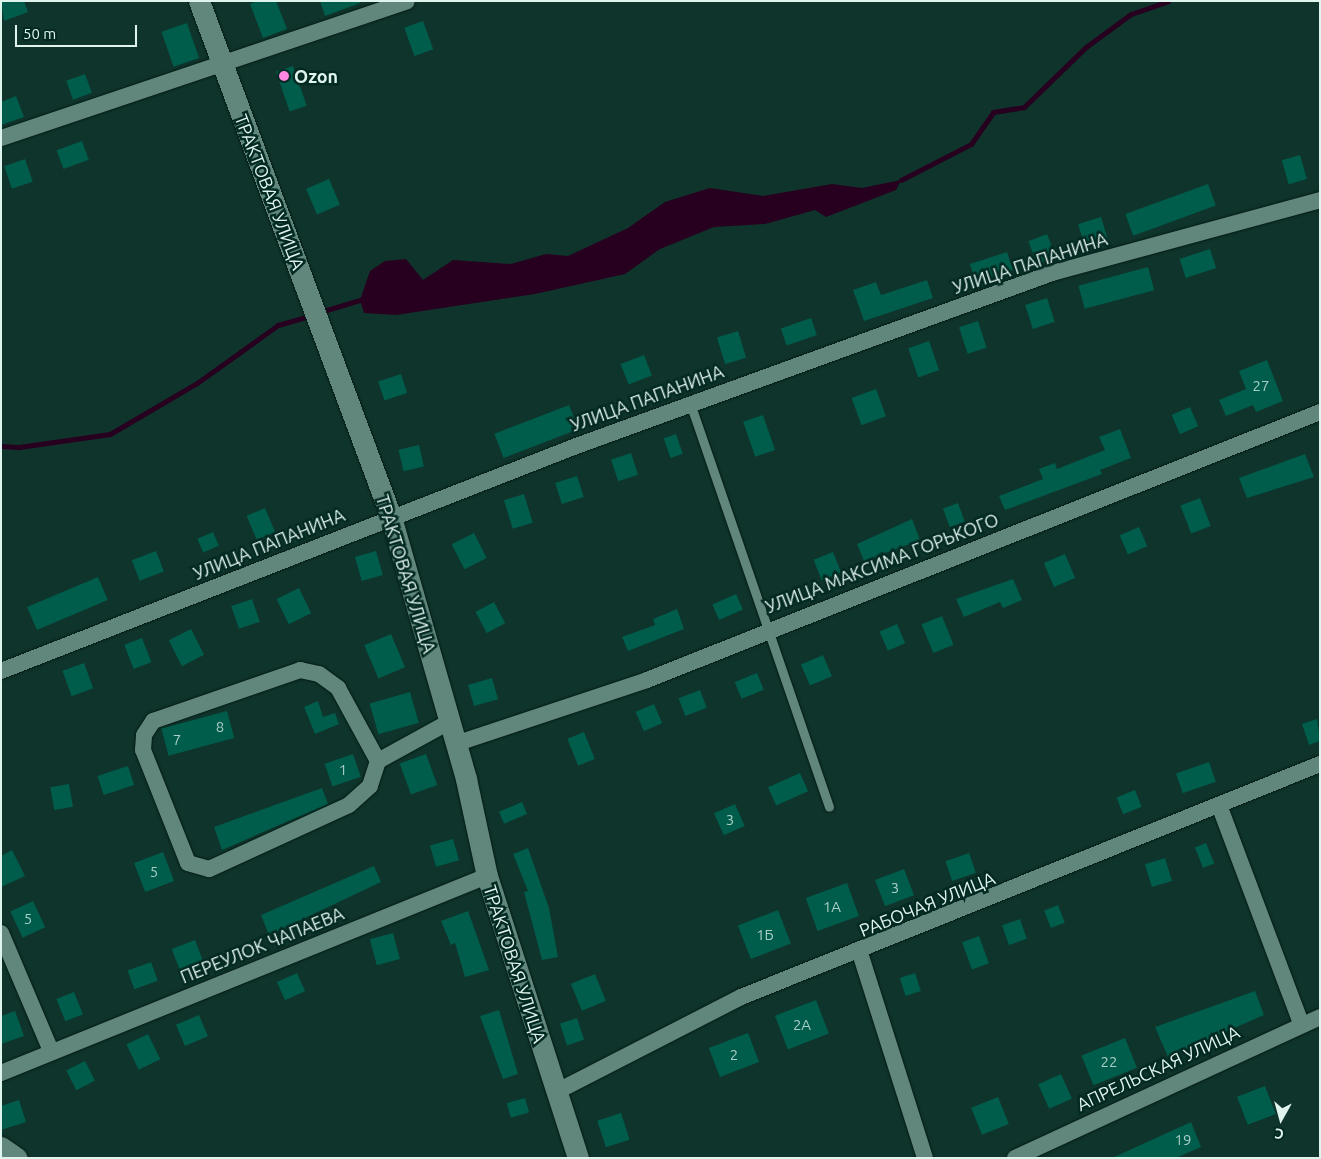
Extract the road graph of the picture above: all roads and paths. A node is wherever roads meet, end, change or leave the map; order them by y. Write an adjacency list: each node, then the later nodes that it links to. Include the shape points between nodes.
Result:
1 (199, 1): 3 (street, ТРАКТОВАЯ УЛИЦА)
2 (407, 1): 3 (street)
3 (221, 62): 4 (street); 8 (street, ТРАКТОВАЯ УЛИЦА)
4 (1, 138)
5 (1320, 200): 6 (street, УЛИЦА ПАПАНИНА, via 1052,273)
6 (690, 403): 8 (street, УЛИЦА ПАПАНИНА); 9 (lane)
7 (1320, 412): 9 (street, УЛИЦА МАКСИМА ГОРЬКОГО)
8 (391, 517): 10 (street, УЛИЦА ПАПАНИНА); 11 (street, ТРАКТОВАЯ УЛИЦА)
9 (770, 628): 12 (street, УЛИЦА МАКСИМА ГОРЬКОГО, via 647,680); 16 (lane)
10 (1, 671)
11 (449, 722): 12 (street, ТРАКТОВАЯ УЛИЦА); 13 (street)
12 (455, 744): 17 (street, ТРАКТОВАЯ УЛИЦА)
13 (378, 762): 13 (street, via 338,688 319,674 300,670 153,721 144,735 142,750 188,863 209,870 349,805 370,786)
14 (1320, 764): 15 (street, РАБОЧАЯ УЛИЦА)
15 (1218, 805): 19 (street, РАБОЧАЯ УЛИЦА); 21 (street)
16 (829, 808)
17 (487, 876): 22 (street, ПЕРЕУЛОК ЧАПАЕВА); 24 (street, ТРАКТОВАЯ УЛИЦА)
18 (1, 933): 22 (street)
19 (860, 953): 24 (street, РАБОЧАЯ УЛИЦА, via 741,997); 28 (street)
20 (1320, 1017): 21 (street, АПРЕЛЬСКАЯ УЛИЦА)
21 (1301, 1022): 29 (street, АПРЕЛЬСКАЯ УЛИЦА)
22 (51, 1051): 23 (street, ПЕРЕУЛОК ЧАПАЕВА)
23 (1, 1072)
24 (556, 1092): 27 (street, ТРАКТОВАЯ УЛИЦА)
25 (1, 1147): 26 (street)
26 (17, 1158)
27 (578, 1158)
28 (925, 1158)
29 (1015, 1158)

